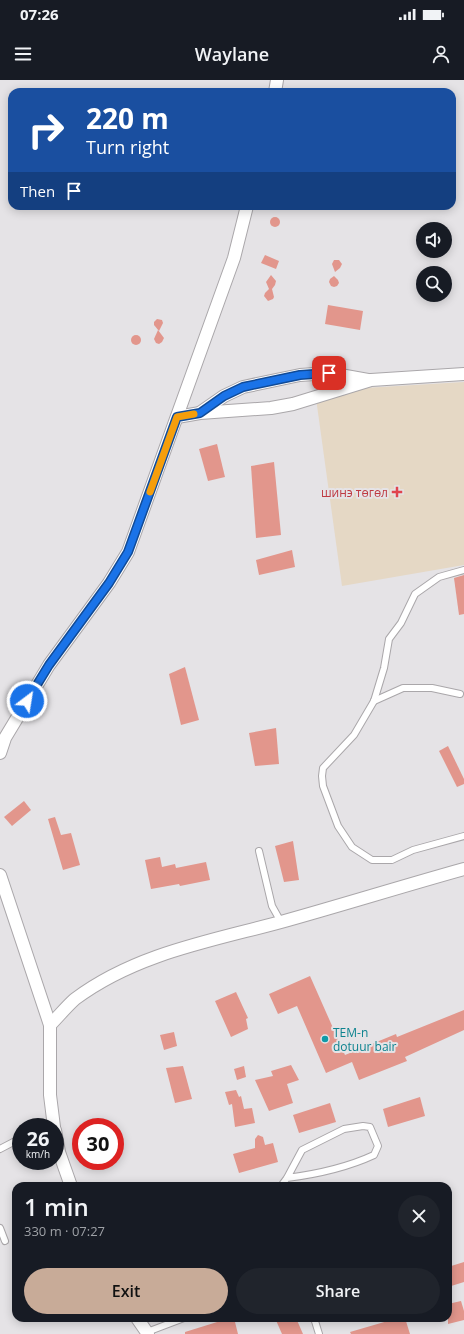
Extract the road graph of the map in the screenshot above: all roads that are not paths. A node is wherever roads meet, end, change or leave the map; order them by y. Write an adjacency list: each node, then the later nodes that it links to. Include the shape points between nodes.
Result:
1 (246, 210): 5 (street, via 234,258)
2 (464, 374): 3 (street)
3 (371, 380): 4 (street, via 293,404); 4 (street, via 329,373 300,375 243,387 224,396)
4 (200, 413): 5 (street)
5 (177, 417): 9 (street, via 128,552 106,588 49,665 5,738)
6 (464, 570): 8 (lane, via 439,576 415,594 402,623 389,638 384,668)
7 (460, 694): 8 (lane, via 432,688 403,688)
8 (374, 701): 10 (lane, via 354,735 323,768 323,786 338,826 352,847 372,860 392,860 413,850)
9 (0, 753)
10 (464, 836)
11 (259, 851): 14 (lane, via 272,906)
12 (464, 869): 14 (street)
13 (0, 874): 15 (street)
14 (281, 922): 15 (street, via 169,952 135,965 102,981 74,1000)
15 (50, 1025): 16 (street, via 50,1095)
16 (53, 1118)
17 (12, 1143): 18 (lane)
18 (0, 1149)
19 (64, 1166): 21 (street)
20 (287, 1178): 20 (lane, via 302,1150 344,1129 370,1127 378,1146 374,1155 353,1165); 22 (lane)
21 (70, 1182)
22 (284, 1182)
23 (0, 1228): 24 (lane)
24 (5, 1242)
25 (140, 1322): 28 (street)
26 (174, 1322): 28 (lane)
27 (315, 1322): 29 (lane)
28 (147, 1333)
29 (319, 1334)

